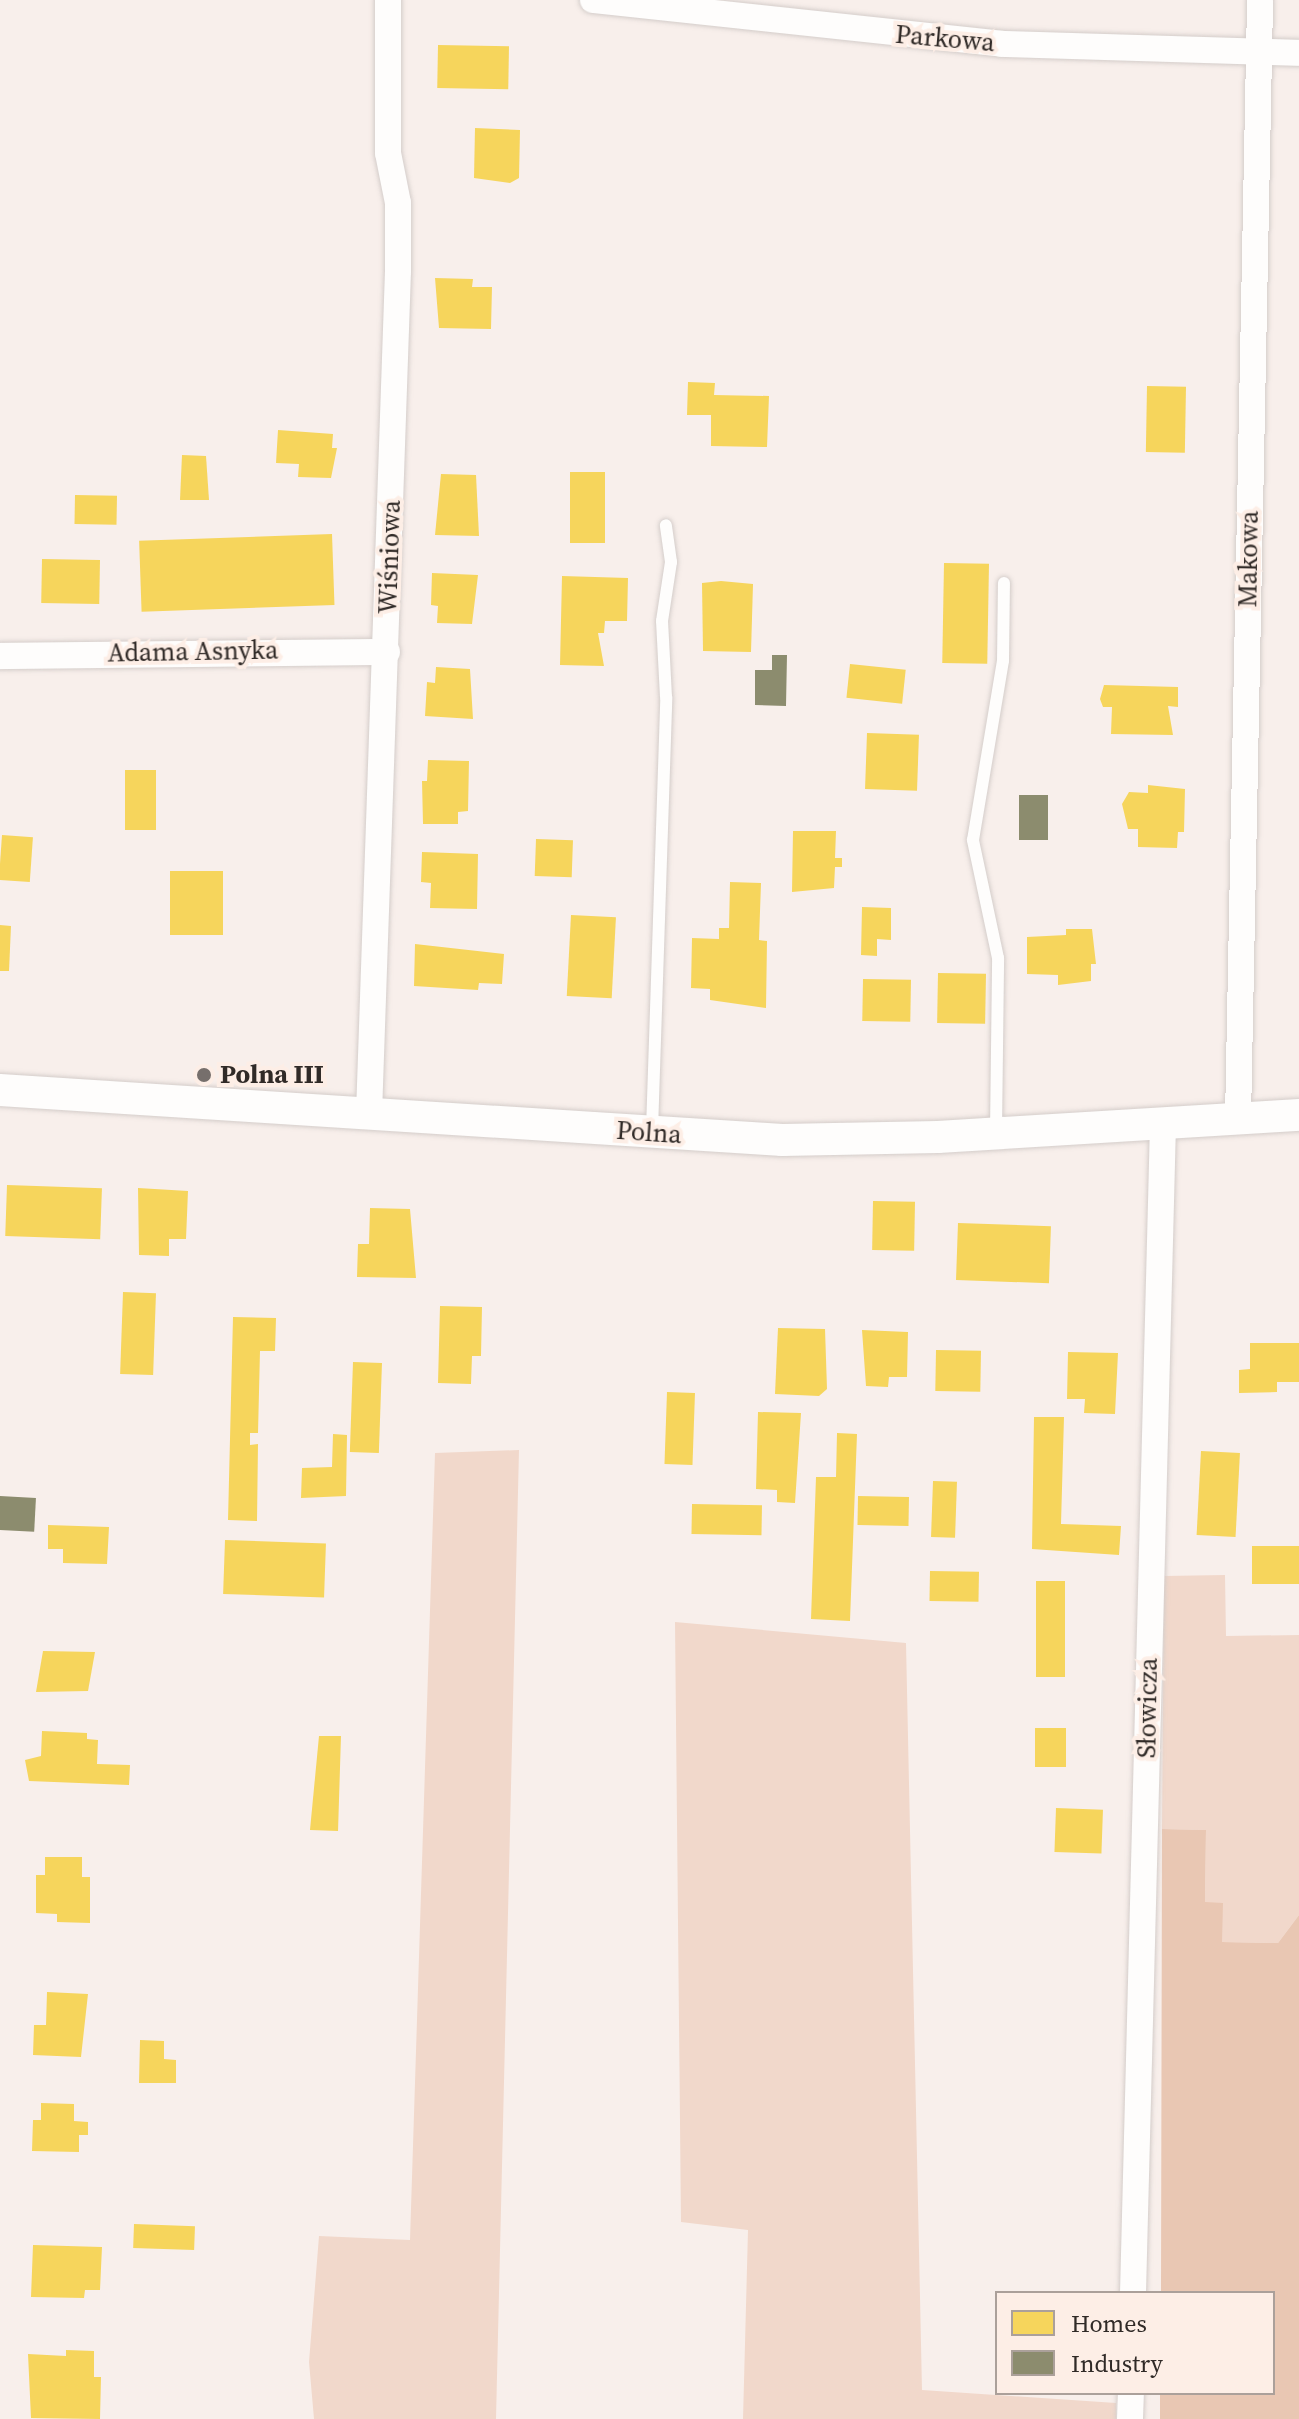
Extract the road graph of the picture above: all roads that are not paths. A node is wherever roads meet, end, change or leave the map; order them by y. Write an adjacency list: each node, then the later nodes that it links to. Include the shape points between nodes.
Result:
1 (388, 0): 8 (street, Wiśniowa, via 388,153 398,226)
2 (593, 0): 4 (street, Parkowa, via 1002,44)
3 (1260, 0): 4 (street, Makowa)
4 (1259, 52): 5 (street, Parkowa); 13 (street, Makowa)
5 (1299, 53)
6 (666, 525): 15 (lane, via 671,562 662,621 666,697)
7 (1004, 583): 16 (lane, via 1003,661 973,840 998,958)
8 (387, 652): 9 (street, Adama Asnyka); 11 (street, Wiśniowa)
9 (0, 656)
10 (0, 1090): 11 (street, Polna)
11 (369, 1114): 15 (street, Polna)
12 (1299, 1115): 13 (street, Polna)
13 (1238, 1119): 14 (street, Polna)
14 (1163, 1123): 16 (street, Polna); 17 (street, Słowicza)
15 (652, 1133): 16 (street, Polna, via 826,1141)
16 (996, 1134)
17 (1133, 2291)
18 (1131, 2395): 19 (street)
19 (1130, 2419)

